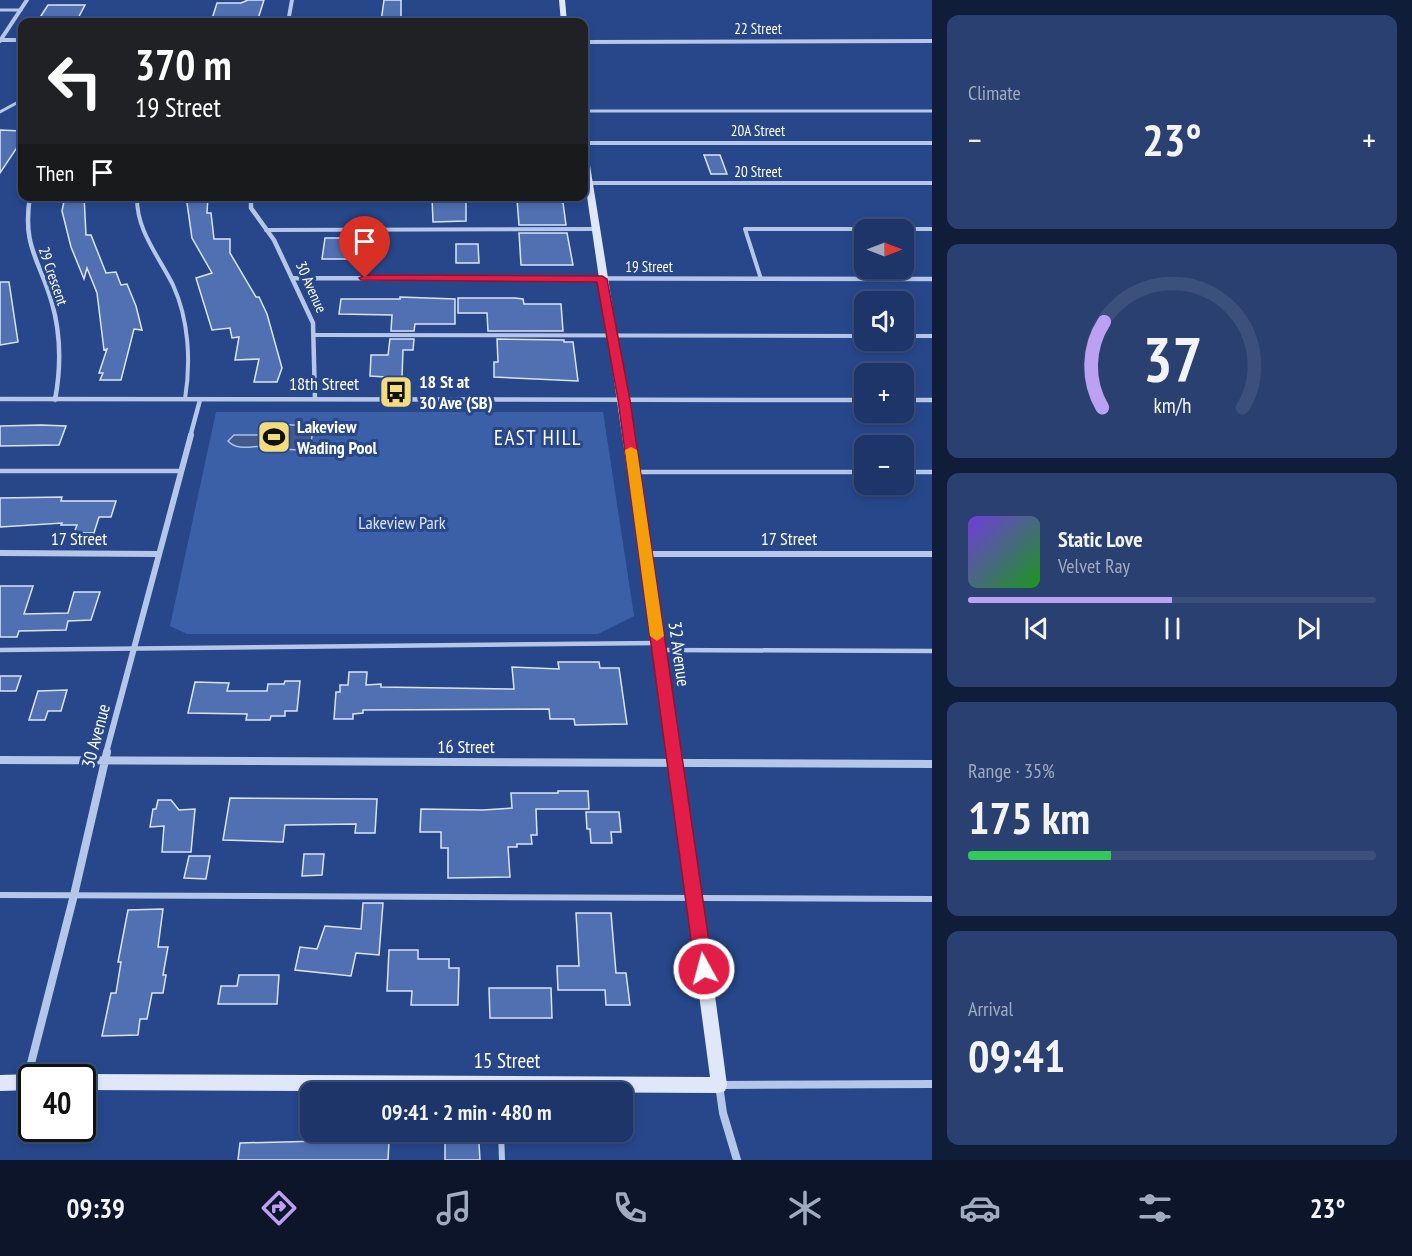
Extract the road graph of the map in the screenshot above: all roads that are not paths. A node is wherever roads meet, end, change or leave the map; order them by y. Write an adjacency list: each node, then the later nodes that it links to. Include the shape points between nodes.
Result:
1 (27, 0): 4 (street)
2 (292, 0): 6 (street)
3 (560, 0): 7 (street)
4 (21, 9): 5 (lane); 9 (street)
5 (0, 10)
6 (289, 18)
7 (563, 18)
8 (18, 40): 9 (street)
9 (0, 41)
10 (932, 41): 11 (street, 22 Street)
11 (588, 42)
12 (18, 102): 15 (lane)
13 (588, 111): 14 (lane)
14 (932, 111)
15 (0, 112)
16 (588, 143): 17 (street, 20A Street)
17 (932, 143)
18 (588, 183): 19 (street, 20 Street)
19 (932, 183)
20 (588, 193): 24 (street, 32 Avenue)
21 (29, 201): 39 (street, 29 Crescent, via 26,220 29,250 51,303 61,353)
22 (137, 201): 37 (lane, via 138,221 179,300 186,343)
23 (251, 201): 26 (street, 30 Avenue)
24 (595, 229): 26 (lane); 28 (street, 32 Avenue)
25 (932, 229): 29 (lane, via 745,229)
26 (266, 230): 27 (street, 30 Avenue)
27 (293, 278): 28 (street, 19 Street); 31 (street, 30 Avenue, via 313,323)
28 (602, 279): 29 (street, 19 Street); 32 (street, 32 Avenue)
29 (761, 279): 30 (street, 19 Street)
30 (932, 279)
31 (314, 335): 32 (lane); 38 (street, 30 Avenue)
32 (612, 336): 33 (lane); 41 (street, 32 Avenue)
33 (854, 336)
34 (914, 336): 35 (lane)
35 (932, 336)
36 (0, 399): 39 (street, 18th Street)
37 (185, 399): 39 (street, 18th Street); 40 (street, 18th Street)
38 (315, 399): 40 (street, 18th Street); 41 (street, 18th Street)
39 (55, 400)
40 (200, 400): 46 (street, 30 Avenue)
41 (624, 400): 42 (street, 18th Street); 47 (street, 32 Avenue)
42 (854, 400)
43 (914, 400): 44 (street)
44 (932, 400)
45 (0, 471): 46 (lane)
46 (181, 471): 52 (street, 30 Avenue)
47 (634, 472): 48 (lane); 53 (street, 32 Avenue)
48 (854, 472)
49 (914, 472): 50 (lane)
50 (932, 472)
51 (0, 554): 52 (street, 17 Street)
52 (159, 554): 57 (street, 30 Avenue)
53 (645, 554): 54 (street, 17 Street); 55 (street, 32 Avenue)
54 (932, 554)
55 (659, 646): 57 (lane); 58 (lane); 61 (street, 32 Avenue)
56 (0, 650): 57 (lane)
57 (135, 651): 60 (street, 30 Avenue)
58 (932, 651)
59 (0, 760): 60 (street, 16 Street)
60 (104, 761): 61 (street, 16 Street); 64 (street, 30 Avenue)
61 (675, 762): 62 (street, 16 Street); 65 (street, 32 Avenue)
62 (932, 764)
63 (0, 895): 64 (lane)
64 (74, 895): 65 (lane); 67 (street, 30 Avenue)
65 (696, 899): 66 (lane); 73 (street, 32 Avenue)
66 (932, 899)
67 (33, 1064)
68 (18, 1082): 70 (street)
69 (96, 1082): 72 (street, 15 Street)
70 (0, 1083)
71 (932, 1084): 73 (street, 15 Street)
72 (300, 1085)
73 (719, 1085): 74 (street, 15 Street); 77 (street, 32 Avenue)
74 (633, 1086)
75 (501, 1142): 76 (lane)
76 (502, 1160)
77 (737, 1160)

